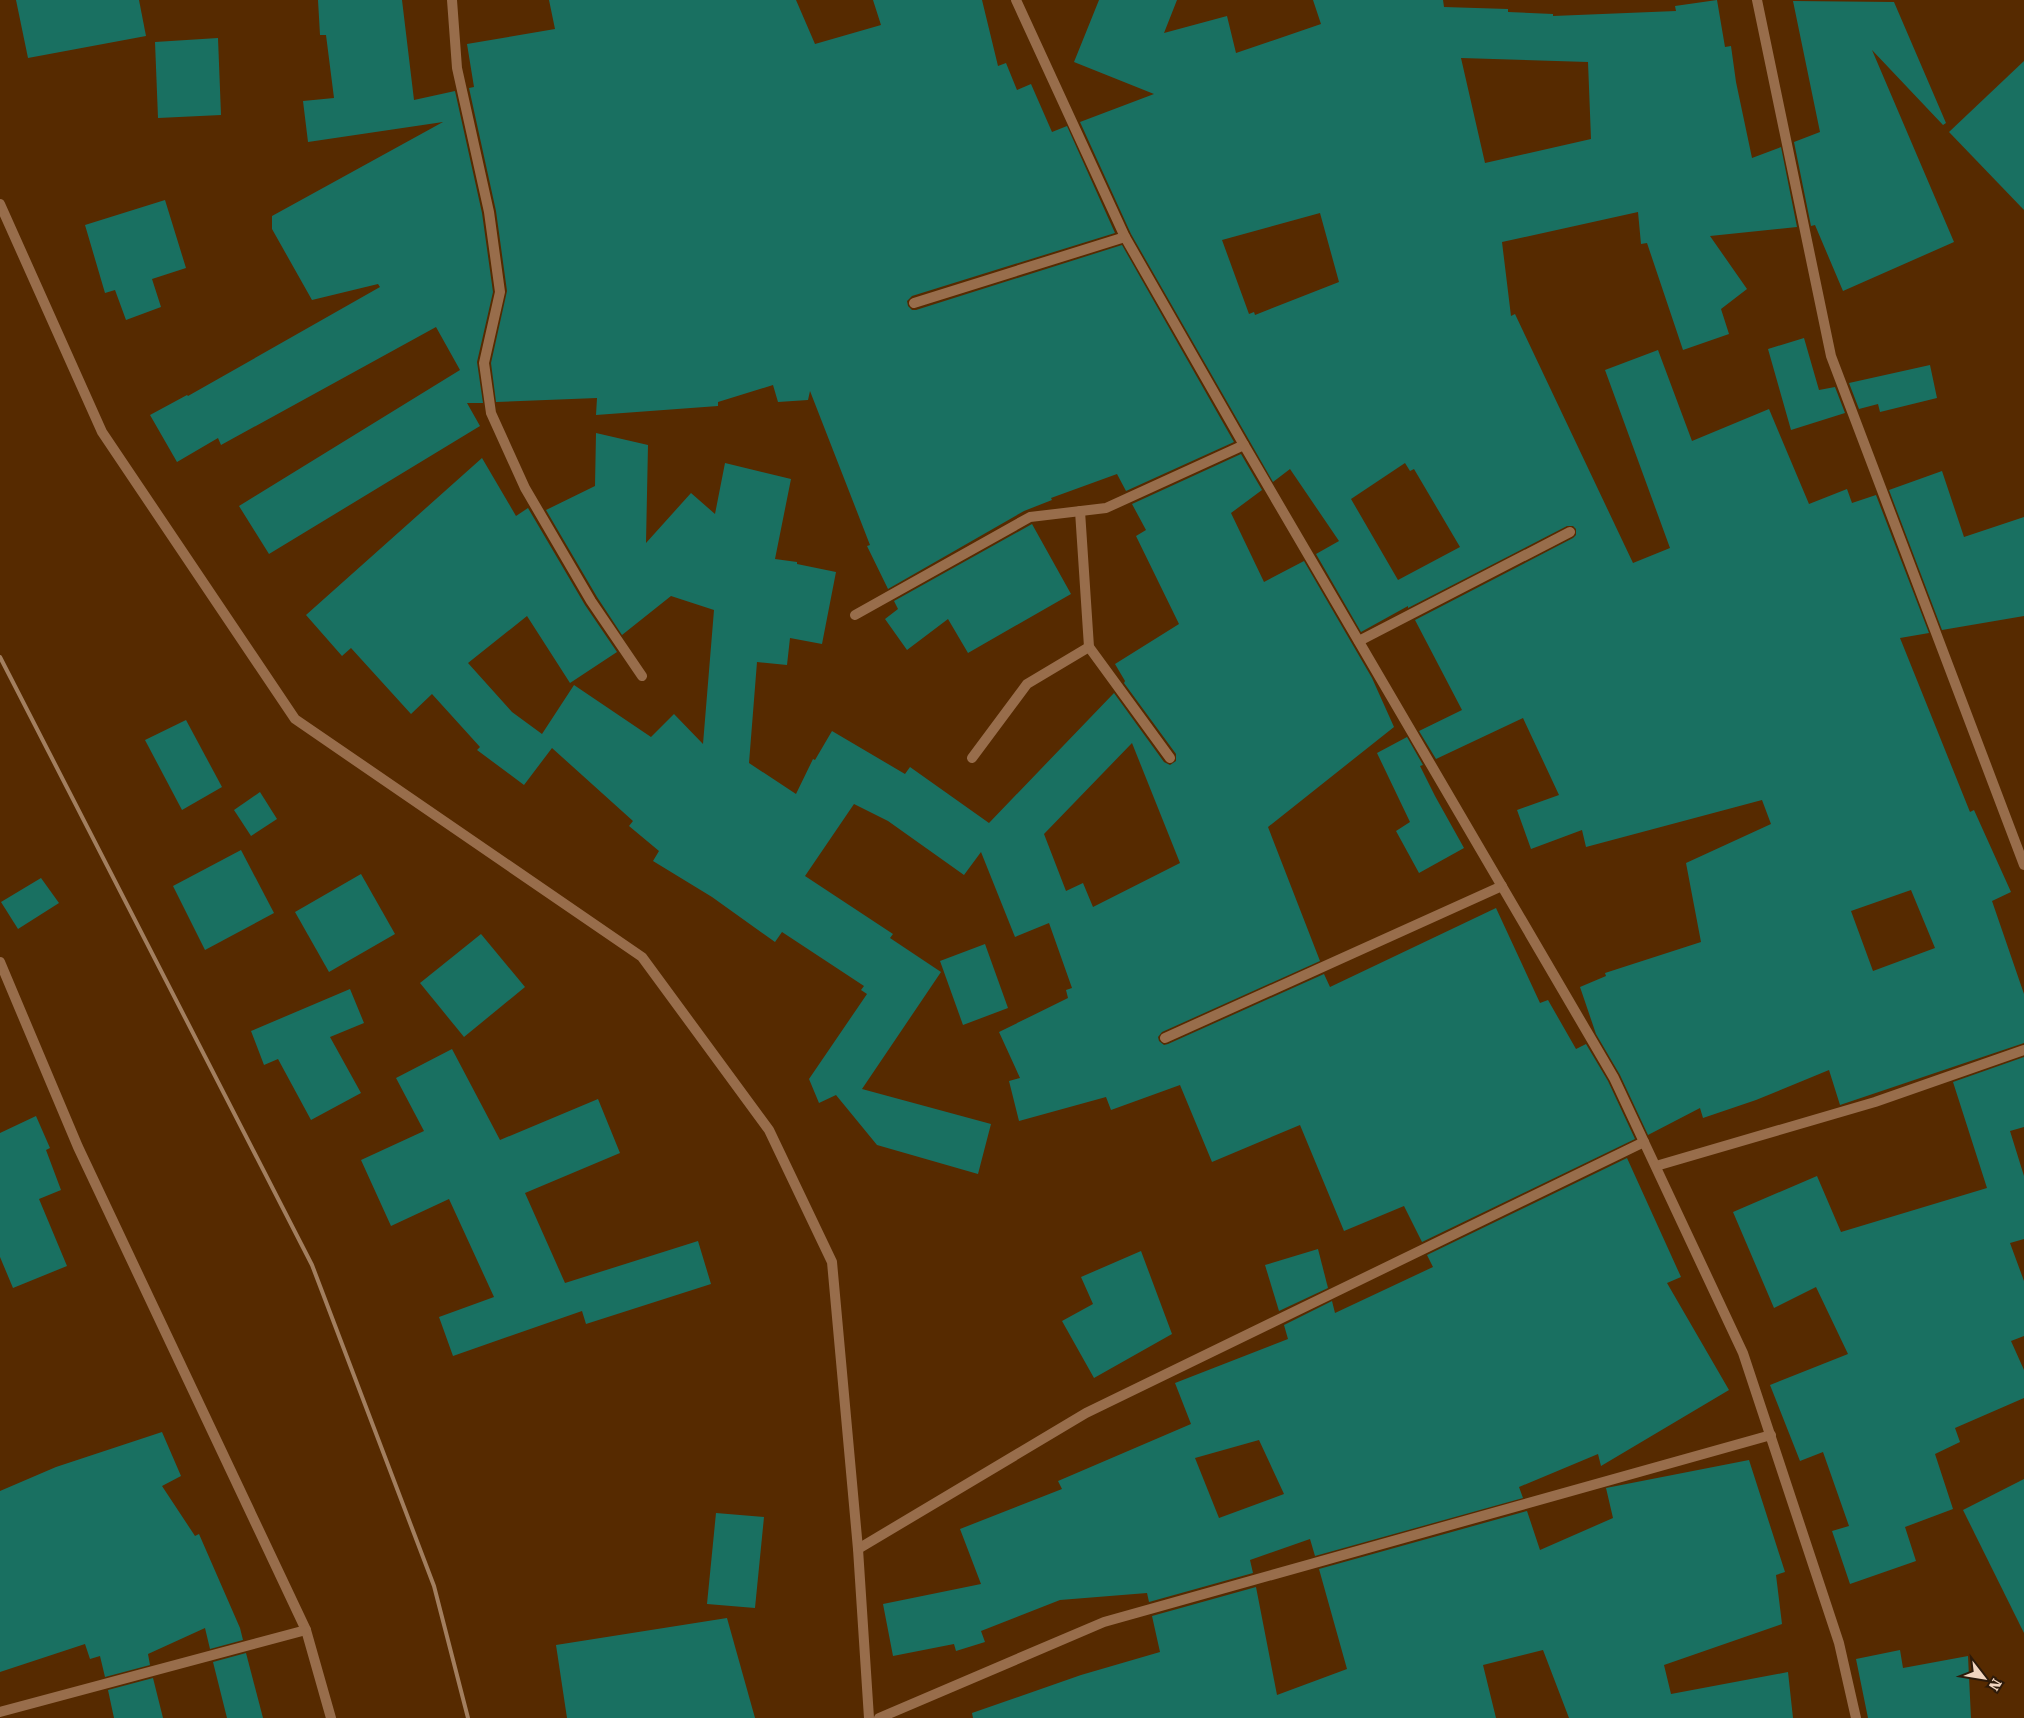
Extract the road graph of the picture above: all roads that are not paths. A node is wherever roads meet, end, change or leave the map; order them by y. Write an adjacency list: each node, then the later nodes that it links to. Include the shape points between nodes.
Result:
1 (452, 0): 13 (street, via 457,68 489,212 500,292 484,363 492,413 525,488 591,602)
2 (1016, 0): 5 (street)
3 (1757, 0): 16 (street, via 1831,356)
4 (0, 204): 24 (street, via 102,432 294,719 642,957 769,1130 832,1262)
5 (1125, 237): 6 (street); 7 (street)
6 (914, 303)
7 (1244, 445): 8 (street, via 1106,508); 11 (street)
8 (1080, 511): 10 (street, via 1030,517); 12 (street)
9 (1570, 532): 11 (street)
10 (854, 615)
11 (1358, 641): 17 (street)
12 (1089, 647): 14 (street, via 1027,684); 15 (street)
13 (642, 676)
14 (972, 758)
15 (1170, 758)
16 (2024, 865)
17 (1502, 886): 19 (street); 21 (street, via 1614,1078)
18 (0, 962): 25 (street, via 78,1147)
19 (1164, 1038)
20 (2024, 1050): 22 (street, via 1875,1102)
21 (1644, 1142): 22 (street); 24 (street, via 1086,1413)
22 (1656, 1166): 23 (street, via 1743,1353)
23 (1770, 1435): 29 (street, via 1104,1622); 30 (street, via 1840,1643)
24 (858, 1549): 28 (street)
25 (306, 1630): 26 (street); 27 (street)
26 (0, 1712)
27 (331, 1718)
28 (869, 1718)
29 (879, 1718)
30 (1856, 1718)

